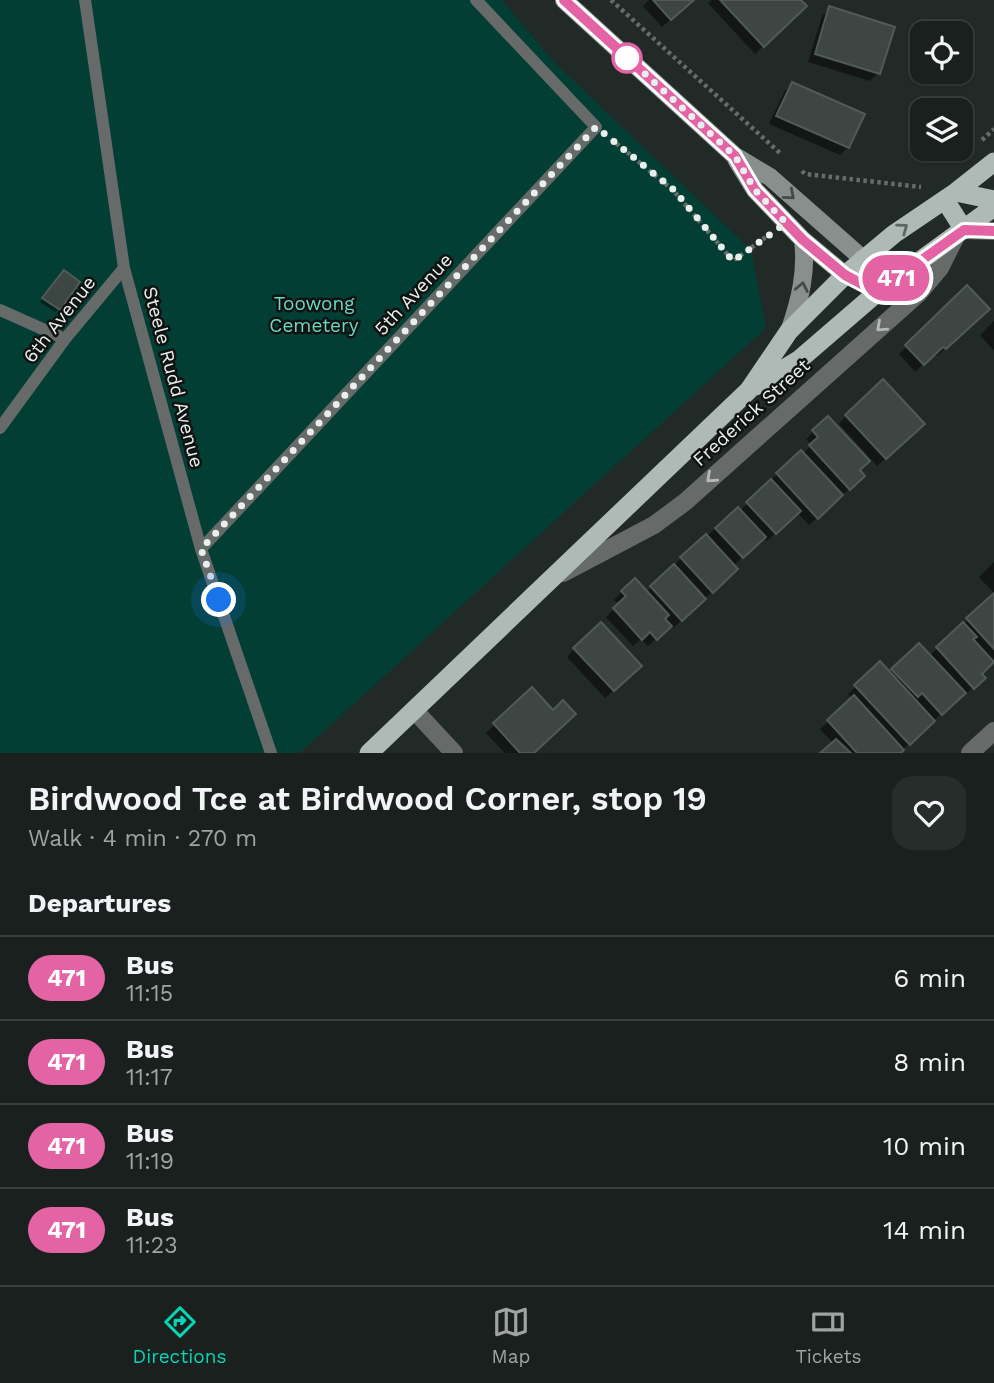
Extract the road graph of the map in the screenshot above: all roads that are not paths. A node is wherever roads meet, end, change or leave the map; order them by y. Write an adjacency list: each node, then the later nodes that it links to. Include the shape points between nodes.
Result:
1 (85, 0): 13 (lane, Steele Rudd Avenue)
2 (476, 0): 21 (lane, 5th Avenue, via 596,127)
3 (564, 0): 4 (main road)
4 (735, 156): 11 (main road, via 755,190); 12 (main road, one-way to 12, via 769,177)
5 (994, 162): 6 (highway, Frederick Street)
6 (950, 196): 7 (highway); 10 (highway); 12 (highway, Frederick Street, one-way to 6)
7 (994, 200)
8 (994, 207): 10 (highway, Frederick Street)
9 (994, 231): 10 (street)
10 (959, 234): 15 (highway, Frederick Street); 22 (street, Frederick Street, one-way to 22, via 919,293 685,502 654,525)
11 (803, 240): 14 (main road); 17 (main road, one-way to 11, via 804,276)
12 (863, 260): 14 (highway, Frederick Street); 15 (highway)
13 (124, 268): 18 (lane, 6th Avenue); 21 (lane, Steele Rudd Avenue)
14 (845, 275): 15 (highway); 17 (highway, Frederick Street)
15 (879, 291): 19 (highway, Frederick Street, via 800,359)
16 (0, 310): 18 (lane)
17 (789, 331): 19 (highway, Frederick Street)
18 (65, 339): 20 (lane, 6th Avenue)
19 (749, 390): 22 (highway, Frederick Street)
20 (0, 428)
21 (201, 549): 25 (lane, Steele Rudd Avenue)
22 (546, 582): 23 (highway, Frederick Street)
23 (414, 710): 26 (highway, Frederick Street); 27 (street)
24 (994, 732): 28 (street)
25 (271, 753)
26 (369, 753)
27 (454, 753)
28 (970, 753)

